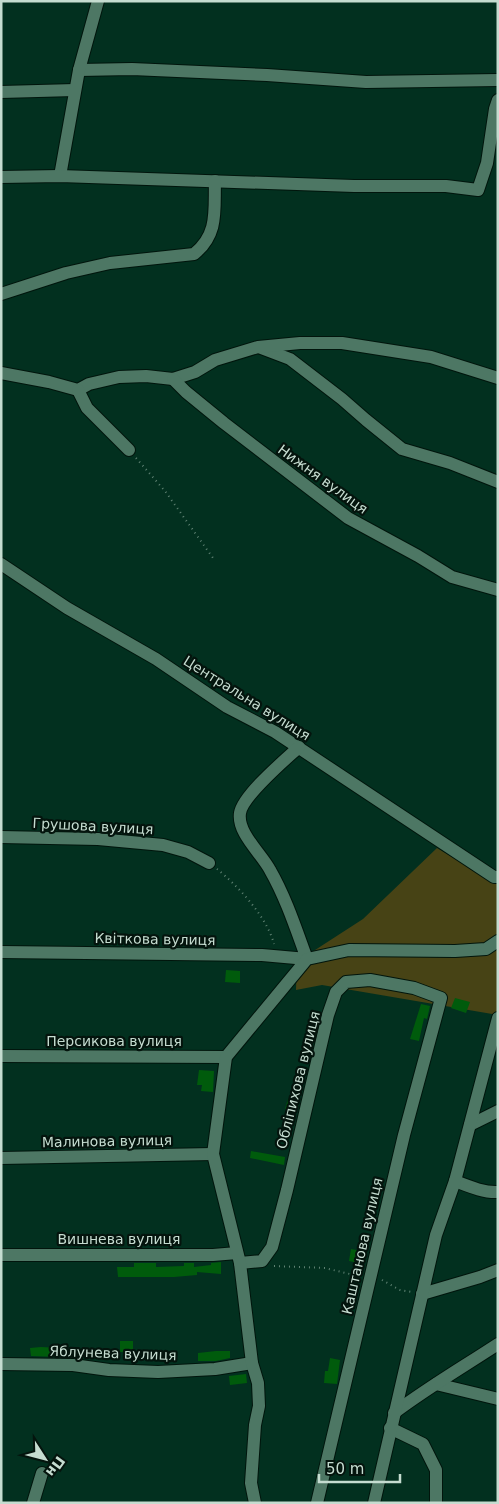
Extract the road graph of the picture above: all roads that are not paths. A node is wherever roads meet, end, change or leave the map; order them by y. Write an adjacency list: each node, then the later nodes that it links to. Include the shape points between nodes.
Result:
1 (98, 1): 2 (street)
2 (79, 70): 3 (street, via 132,69 366,82); 4 (street)
3 (498, 80)
4 (75, 90): 5 (street); 7 (street)
5 (1, 92)
6 (498, 100): 9 (street, via 487,163 478,190 446,186)
7 (60, 176): 8 (street); 9 (street)
8 (1, 177)
9 (215, 181): 10 (street, via 214,225 210,237 194,254 101,265)
10 (1, 294)
11 (258, 347): 13 (street, via 342,343 431,357); 14 (street, via 215,360 195,372); 17 (street, via 290,359 402,449)
12 (1, 374): 15 (street)
13 (498, 378)
14 (173, 379): 15 (street, via 119,377); 19 (street, Нижня вулиця, via 224,423 348,518 452,577)
15 (78, 390): 16 (street, via 87,408)
16 (129, 450)
17 (498, 482)
18 (1, 564): 20 (street, Центральна вулиця, via 227,707)
19 (498, 590)
20 (299, 747): 23 (street, Центральна вулиця); 26 (street, via 244,804 240,820 243,830 270,869)
21 (1, 837): 22 (street, Грушова вулиця, via 98,839 163,845)
22 (210, 863)
23 (498, 877)
24 (498, 941): 26 (street, Квіткова вулиця, via 486,948 470,950 349,950)
25 (1, 952): 26 (street, Квіткова вулиця)
26 (307, 959): 30 (street)
27 (441, 998): 38 (street, Обліпихова вулиця, via 414,988 370,980 346,982 336,992 272,1247 262,1261); 51 (street, Каштанова вулиця, via 404,1135)
28 (498, 1018): 32 (street)
29 (1, 1056): 30 (street, Персикова вулиця)
30 (226, 1057): 33 (street)
31 (498, 1111): 32 (street)
32 (470, 1125): 35 (street)
33 (213, 1154): 34 (street, Малинова вулиця); 38 (street)
34 (1, 1158)
35 (455, 1181): 36 (street); 40 (street, via 436,1235)
36 (498, 1192)
37 (1, 1255): 38 (street, Вишнева вулиця, via 213,1255)
38 (238, 1258): 42 (street)
39 (498, 1270): 40 (street)
40 (422, 1294): 46 (street)
41 (498, 1344): 44 (street)
42 (252, 1363): 43 (street, Яблунева вулиця, via 158,1372); 50 (street, via 258,1383 259,1406 250,1483)
43 (1, 1364)
44 (436, 1384): 45 (street); 46 (street)
45 (498, 1399)
46 (394, 1413): 47 (street)
47 (390, 1428): 52 (street); 53 (street, via 423,1444 436,1470)
48 (42, 1473): 49 (street)
49 (33, 1503)
50 (255, 1503)
51 (317, 1503)
52 (374, 1503)
53 (436, 1503)

